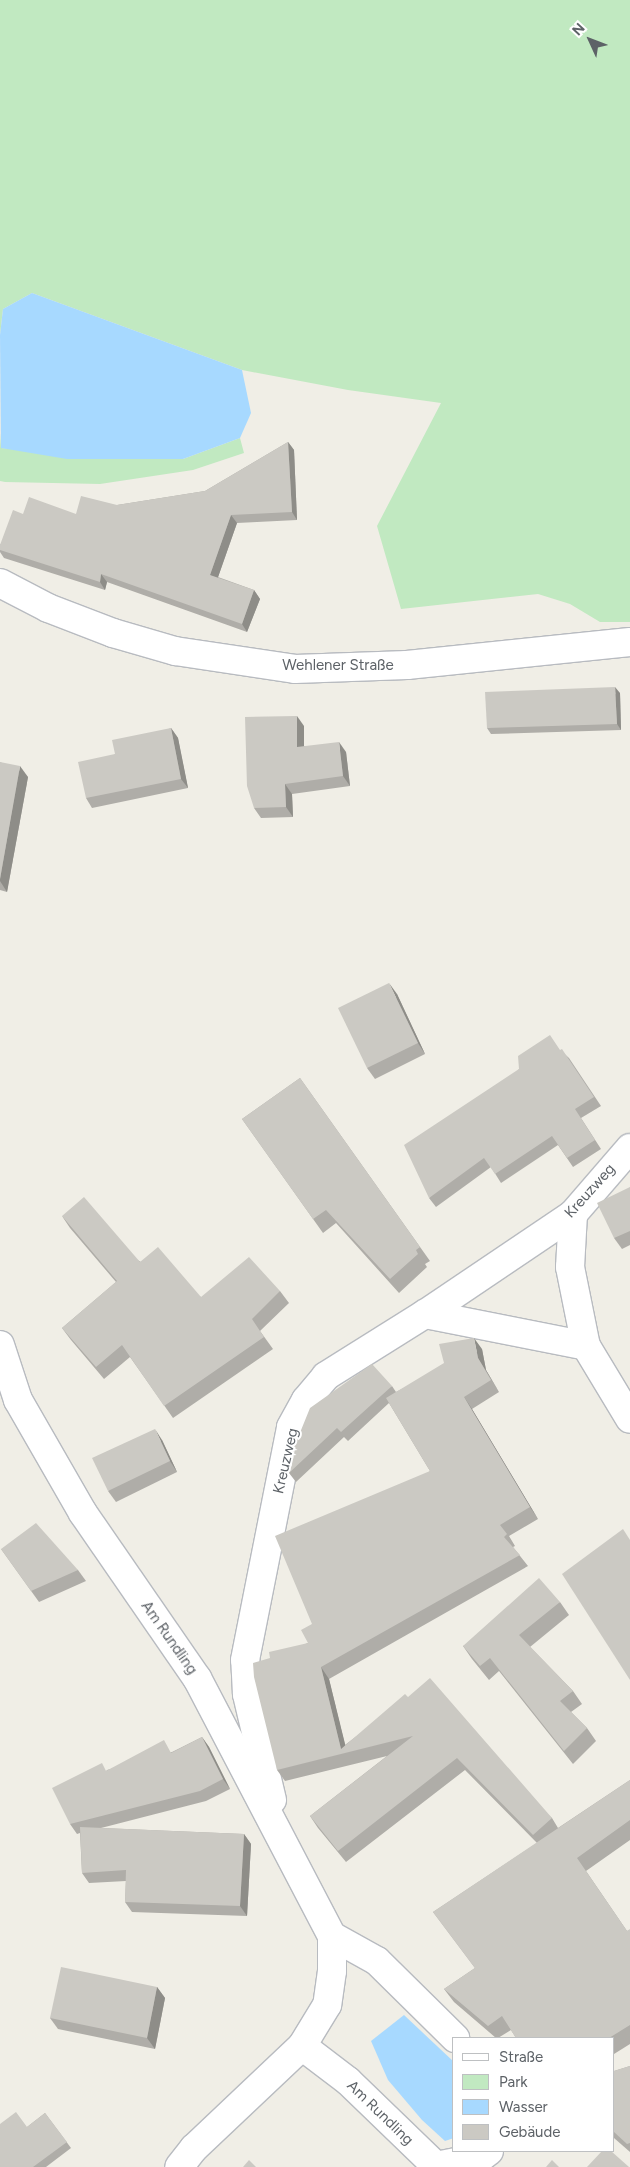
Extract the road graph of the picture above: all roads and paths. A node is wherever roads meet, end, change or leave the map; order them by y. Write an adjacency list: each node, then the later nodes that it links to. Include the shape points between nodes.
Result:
1 (0, 583): 2 (street, Wehlener Straße, via 48,608 113,633 176,651 295,669 407,665)
2 (630, 642)
3 (630, 1148): 4 (street, Kreuzweg)
4 (573, 1214): 5 (street, Kreuzweg); 7 (street, via 570,1267)
5 (425, 1314): 7 (street); 9 (street, Kreuzweg, via 326,1376 306,1400 291,1427 245,1660 247,1694)
6 (0, 1345): 9 (street, Am Rundling, via 18,1400 83,1513 197,1678)
7 (586, 1346): 8 (street)
8 (630, 1419)
9 (282, 1840): 10 (street, Am Rundling)
10 (332, 1936): 11 (street, via 377,1961); 12 (street, Am Rundling, via 332,1971 326,2005)
11 (454, 2037)
12 (302, 2046): 13 (street, Am Rundling, via 348,2081 436,2166 474,2159); 14 (street, Am Rundling, via 194,2148)
13 (487, 2152)
14 (179, 2167)

